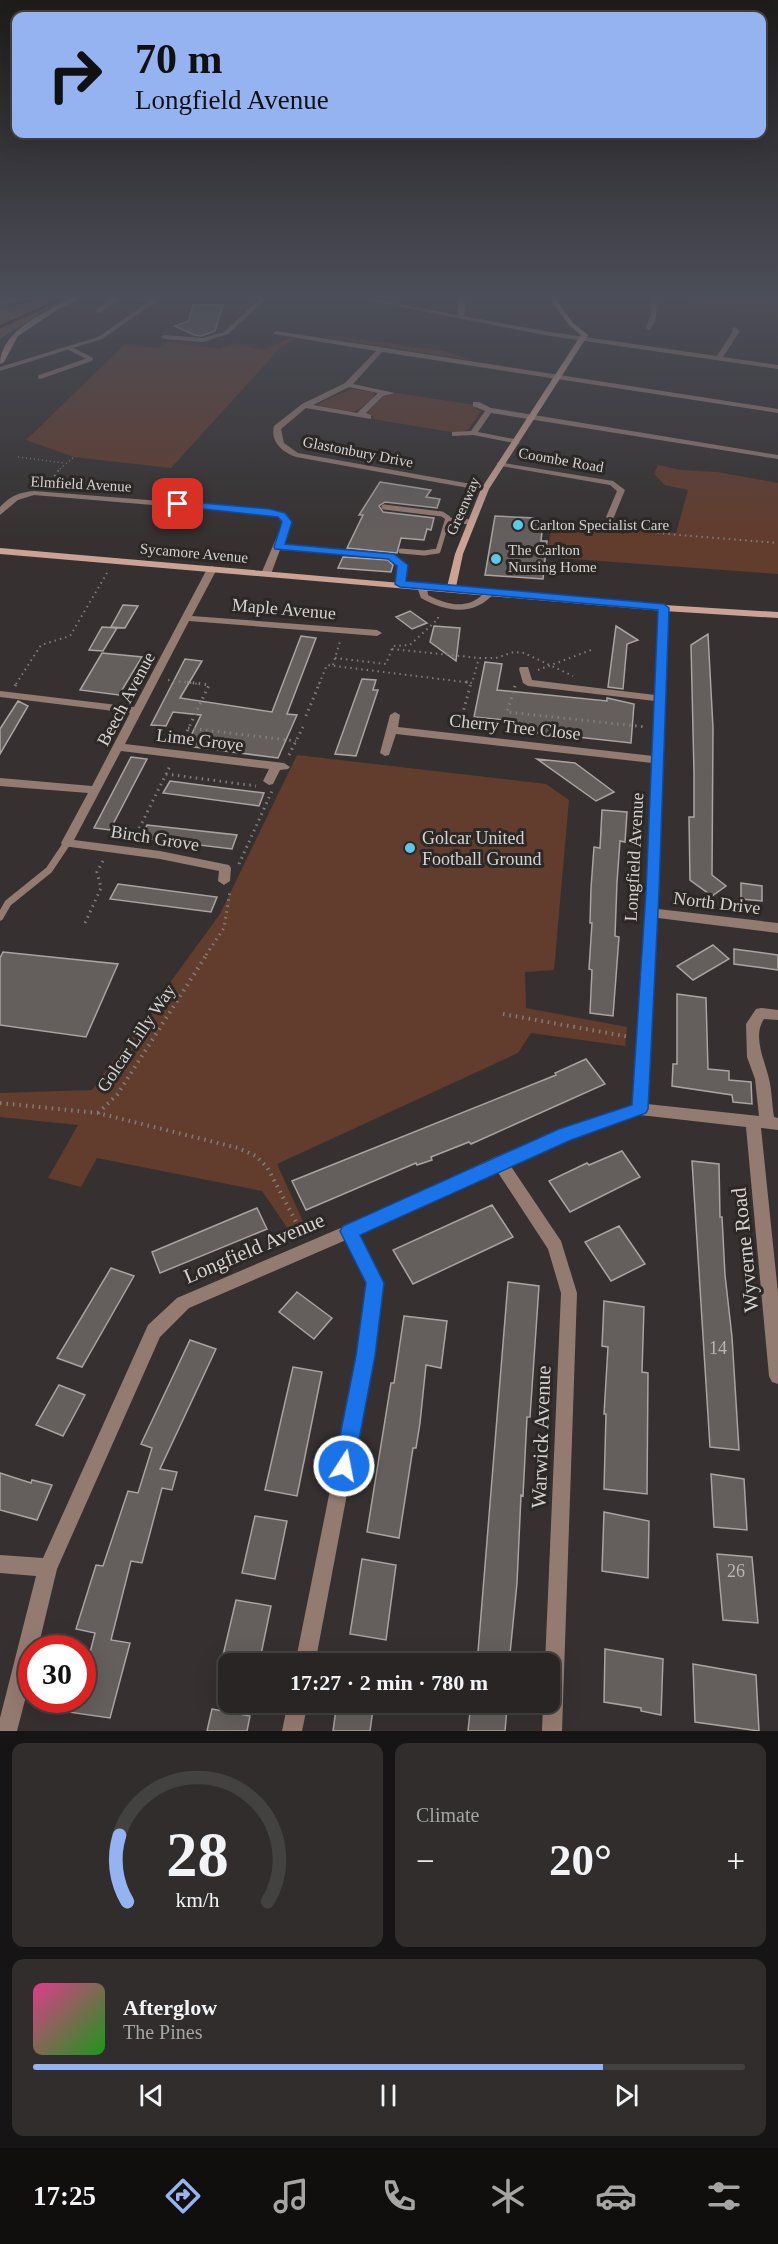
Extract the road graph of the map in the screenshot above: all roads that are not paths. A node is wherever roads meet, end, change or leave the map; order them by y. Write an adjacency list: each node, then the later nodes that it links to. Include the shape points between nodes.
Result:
1 (354, 379): 4 (street, Glastonbury Drive)
2 (556, 379): 9 (street, Greenway)
3 (575, 379): 8 (street)
4 (348, 385): 6 (street, Glastonbury Drive); 6 (street, Glastonbury Drive, via 391,393 381,394 361,413 368,417)
5 (476, 404): 7 (street)
6 (305, 406): 15 (street, Glastonbury Drive, via 277,428 281,447 296,455)
7 (489, 410): 9 (street); 10 (street)
8 (778, 411)
9 (532, 416): 12 (street, Greenway); 13 (street)
10 (473, 433): 11 (street); 12 (street)
11 (455, 434)
12 (516, 442): 14 (street, Greenway)
13 (778, 457)
14 (501, 464): 15 (street, Greenway); 18 (street, Coombe Road, via 613,483 621,490)
15 (485, 489): 20 (street, Greenway)
16 (384, 507): 19 (lane, via 441,514)
17 (0, 512): 21 (street, Elmfield Avenue, via 10,499 40,493 270,512 282,515 287,522)
18 (610, 517)
19 (448, 520): 20 (lane); 23 (lane, via 438,551)
20 (471, 522): 28 (street, Greenway)
21 (279, 547): 25 (street, Elmfield Avenue); 26 (street, via 391,556 402,565)
22 (0, 551): 24 (street, Sycamore Avenue)
23 (400, 551)
24 (212, 569): 25 (street, Sycamore Avenue); 32 (street, Beech Avenue)
25 (266, 574): 26 (street, Sycamore Avenue)
26 (400, 584): 27 (street, Sycamore Avenue)
27 (422, 586): 28 (street, Sycamore Avenue); 29 (street, via 424,596 439,606 473,606)
28 (451, 589): 29 (street, Sycamore Avenue)
29 (490, 592): 30 (street, Sycamore Avenue)
30 (664, 608): 31 (street, Sycamore Avenue); 36 (street, Longfield Avenue)
31 (778, 615)
32 (187, 618): 33 (street, Maple Avenue); 37 (street, Beech Avenue)
33 (377, 633)
34 (524, 670): 36 (street, via 528,683)
35 (4, 695): 37 (street)
36 (661, 699): 42 (street, Longfield Avenue)
37 (138, 711): 40 (street, Beech Avenue)
38 (395, 715): 39 (street)
39 (392, 730): 41 (street); 42 (street, Cherry Tree Close)
40 (120, 747): 43 (street, Lime Grove, via 280,766); 45 (street, Beech Avenue)
41 (385, 753)
42 (658, 760): 48 (street, Longfield Avenue)
43 (269, 781)
44 (0, 782): 45 (street)
45 (95, 790): 46 (street, Beech Avenue)
46 (67, 843): 47 (street, Birch Grove, via 225,868); 49 (lane, via 49,870 8,903)
47 (227, 883)
48 (651, 913): 50 (street, North Drive); 52 (street, Longfield Avenue)
49 (0, 917)
50 (778, 928)
51 (778, 1015): 53 (street, Wyverne Road, via 761,1014 753,1024 754,1057 762,1079)
52 (640, 1109): 53 (street); 54 (street, Longfield Avenue, via 565,1134)
53 (766, 1123): 56 (street, Wyverne Road)
54 (500, 1162): 55 (street, Longfield Avenue); 63 (street, Warwick Avenue, via 555,1246 568,1293)
55 (349, 1231): 58 (street, Longfield Avenue, via 183,1304 154,1330); 59 (street, via 375,1283 365,1356)
56 (778, 1376)
57 (0, 1564): 58 (street)
58 (48, 1568): 61 (street, Longfield Avenue)
59 (307, 1653)
60 (296, 1713): 62 (street)
61 (7, 1731)
62 (292, 1731)
63 (552, 1731)

